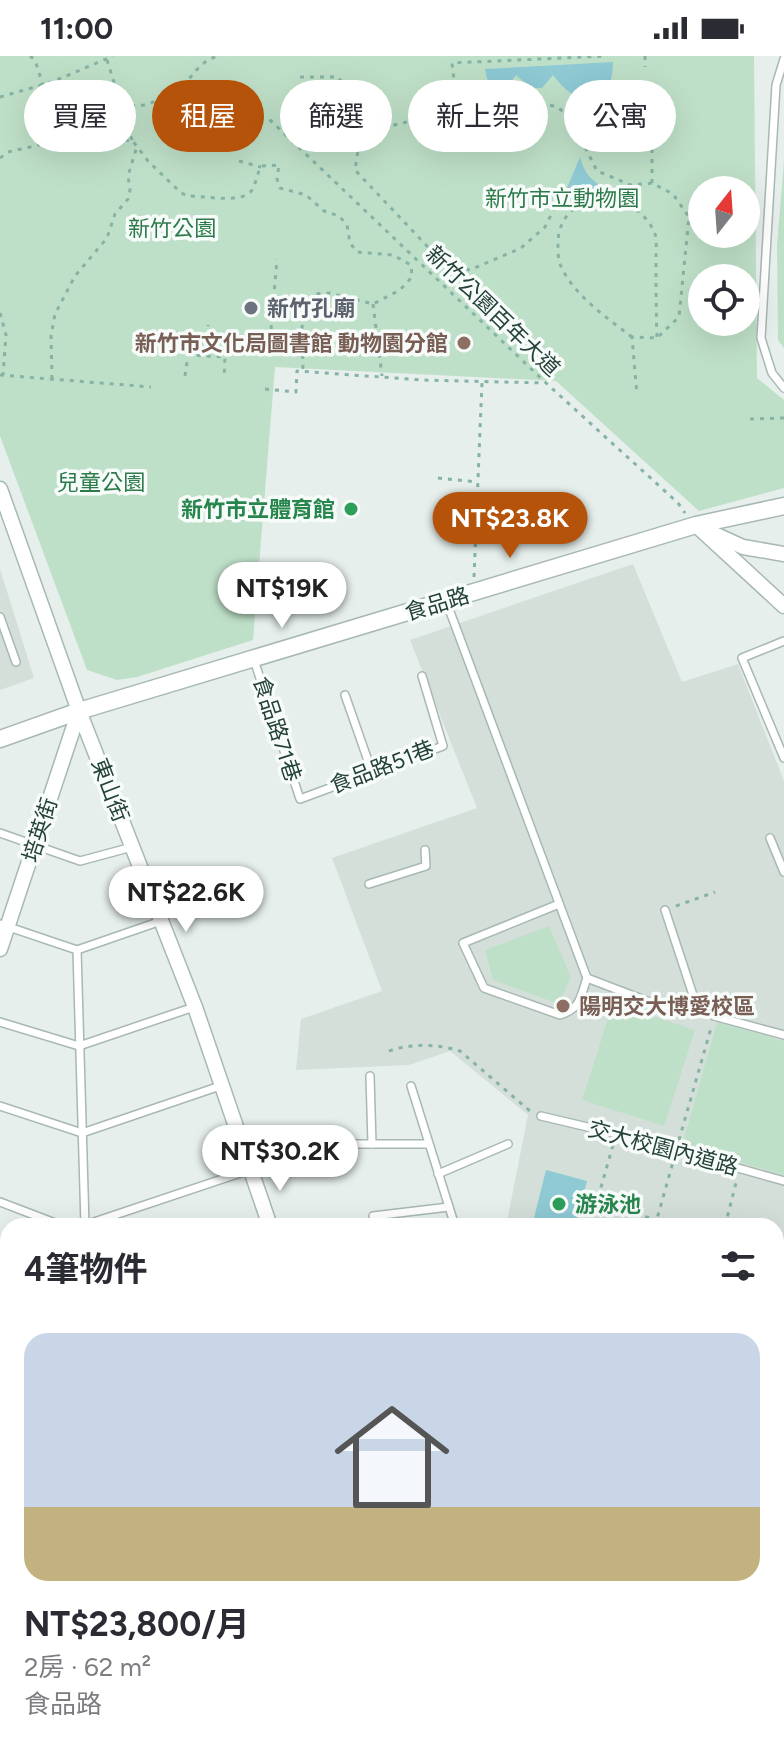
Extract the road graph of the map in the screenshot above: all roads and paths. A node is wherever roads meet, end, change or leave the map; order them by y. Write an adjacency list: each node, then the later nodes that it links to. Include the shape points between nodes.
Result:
1 (30, 56): 10 (path)
2 (113, 56): 6 (path)
3 (219, 56): 13 (path, via 199,66)
4 (606, 56): 15 (path, via 452,63)
5 (645, 56): 8 (path)
6 (106, 57): 11 (path); 12 (path)
7 (784, 59): 48 (lane, via 776,85 761,338 772,373)
8 (645, 67)
9 (300, 77): 14 (path)
10 (41, 80)
11 (54, 80)
12 (113, 80)
13 (188, 80)
14 (340, 80)
15 (454, 80)
16 (24, 90): 17 (path)
17 (0, 97)
18 (264, 119): 30 (path, 新竹公園百年大道)
19 (137, 146): 26 (path, via 188,196 247,196); 44 (path, via 128,199 55,314)
20 (24, 148): 24 (path)
21 (358, 152): 28 (path, via 355,170 444,264 470,270 521,248 545,227)
22 (588, 152): 27 (path, via 597,171 631,185)
23 (652, 152): 27 (path)
24 (0, 158)
25 (239, 161): 26 (path)
26 (261, 167): 31 (path, via 279,165 280,188 306,195 339,216 357,252 393,255 411,265)
27 (652, 183): 37 (path, via 673,194 689,217 679,317)
28 (555, 207)
29 (277, 259): 35 (path)
30 (422, 265): 31 (path); 46 (path, 新竹公園百年大道)
31 (411, 271): 32 (path, via 400,290)
32 (373, 304): 39 (path, via 314,294 302,320); 42 (path)
33 (0, 313): 40 (path, via 6,335)
34 (208, 325): 38 (path)
35 (271, 329)
36 (632, 337): 37 (path); 37 (path, via 576,287 559,262 558,232 570,210 592,200 611,199 634,207 656,235); 50 (path)
37 (657, 338)
38 (206, 356): 41 (path, via 188,355); 43 (path, via 225,357)
39 (303, 372): 42 (path); 49 (path, via 297,371 296,392)
40 (1, 375): 44 (path)
41 (185, 376)
42 (382, 377): 45 (path)
43 (224, 378)
44 (52, 379): 47 (path)
45 (482, 382): 46 (path); 54 (path)
46 (546, 383): 57 (path, 新竹公園百年大道)
47 (151, 387)
48 (784, 388)
49 (265, 389)
50 (637, 395)
51 (784, 418): 52 (path)
52 (750, 419)
53 (438, 478): 54 (path)
54 (477, 482): 59 (path)
55 (0, 489): 68 (street, 東山街)
56 (784, 506): 57 (street, 食品路)
57 (696, 525): 58 (street, via 743,547); 59 (street, 食品路); 61 (street)
58 (784, 554)
59 (473, 593): 60 (street, 食品路)
60 (446, 601): 64 (street, 食品路); 81 (lane)
61 (784, 606)
62 (0, 617): 65 (lane)
63 (784, 641): 70 (lane, via 742,658)
64 (254, 660): 68 (street, 食品路); 72 (lane, 食品路71巷)
65 (16, 662)
66 (422, 676): 71 (lane, 食品路51巷, via 443,746)
67 (345, 695): 71 (lane)
68 (79, 711): 69 (street, 食品路); 75 (street, 培英街); 76 (street, 東山街)
69 (0, 739)
70 (784, 758)
71 (372, 772): 72 (lane, 食品路51巷)
72 (300, 799)
73 (0, 833): 75 (lane)
74 (770, 838): 78 (lane)
75 (35, 845): 76 (lane, via 80,861); 84 (street, 培英街)
76 (132, 847): 83 (street, 東山街)
77 (425, 850): 79 (lane, via 426,866)
78 (784, 872)
79 (369, 884)
80 (715, 892): 82 (path)
81 (559, 904): 87 (lane); 87 (lane, via 463,943 484,988 560,1015 573,1011)
82 (665, 910): 89 (lane, via 694,998)
83 (161, 921): 86 (lane); 88 (street, 東山街)
84 (4, 925): 85 (street, 培英街); 86 (lane)
85 (0, 949)
86 (77, 950): 94 (lane)
87 (587, 978): 89 (lane, via 681,1014)
88 (195, 1007): 94 (lane); 97 (street, 東山街)
89 (706, 1008): 90 (lane)
90 (714, 1016): 93 (lane); 106 (path)
91 (0, 1022): 94 (lane)
92 (784, 1023): 93 (lane)
93 (782, 1034)
94 (79, 1046): 101 (lane)
95 (389, 1051): 100 (path, via 402,1046 460,1051)
96 (370, 1076): 103 (lane)
97 (223, 1085): 101 (lane); 108 (street, 東山街)
98 (411, 1086): 104 (lane)
99 (0, 1106): 101 (lane)
100 (541, 1116): 102 (lane, 交大校園內道路)
101 (82, 1133): 116 (lane)
102 (617, 1134): 106 (lane, 交大校園內道路); 112 (path)
103 (372, 1144): 104 (lane); 108 (lane, via 327,1144)
104 (428, 1144): 109 (lane)
105 (508, 1144): 109 (lane)
106 (676, 1151): 107 (lane, 交大校園內道路); 122 (path)
107 (740, 1169): 110 (lane, 交大校園內道路); 123 (path)
108 (253, 1171): 117 (lane); 118 (street, 東山街)
109 (438, 1174): 113 (lane)
110 (784, 1181)
111 (0, 1202): 115 (lane)
112 (597, 1203): 120 (path); 121 (path)
113 (449, 1207): 114 (lane); 119 (lane)
114 (373, 1216)
115 (42, 1218)
116 (85, 1218)
117 (107, 1218)
118 (268, 1218)
119 (452, 1218)
120 (592, 1218)
121 (650, 1218)
122 (658, 1218)
123 (727, 1218)

